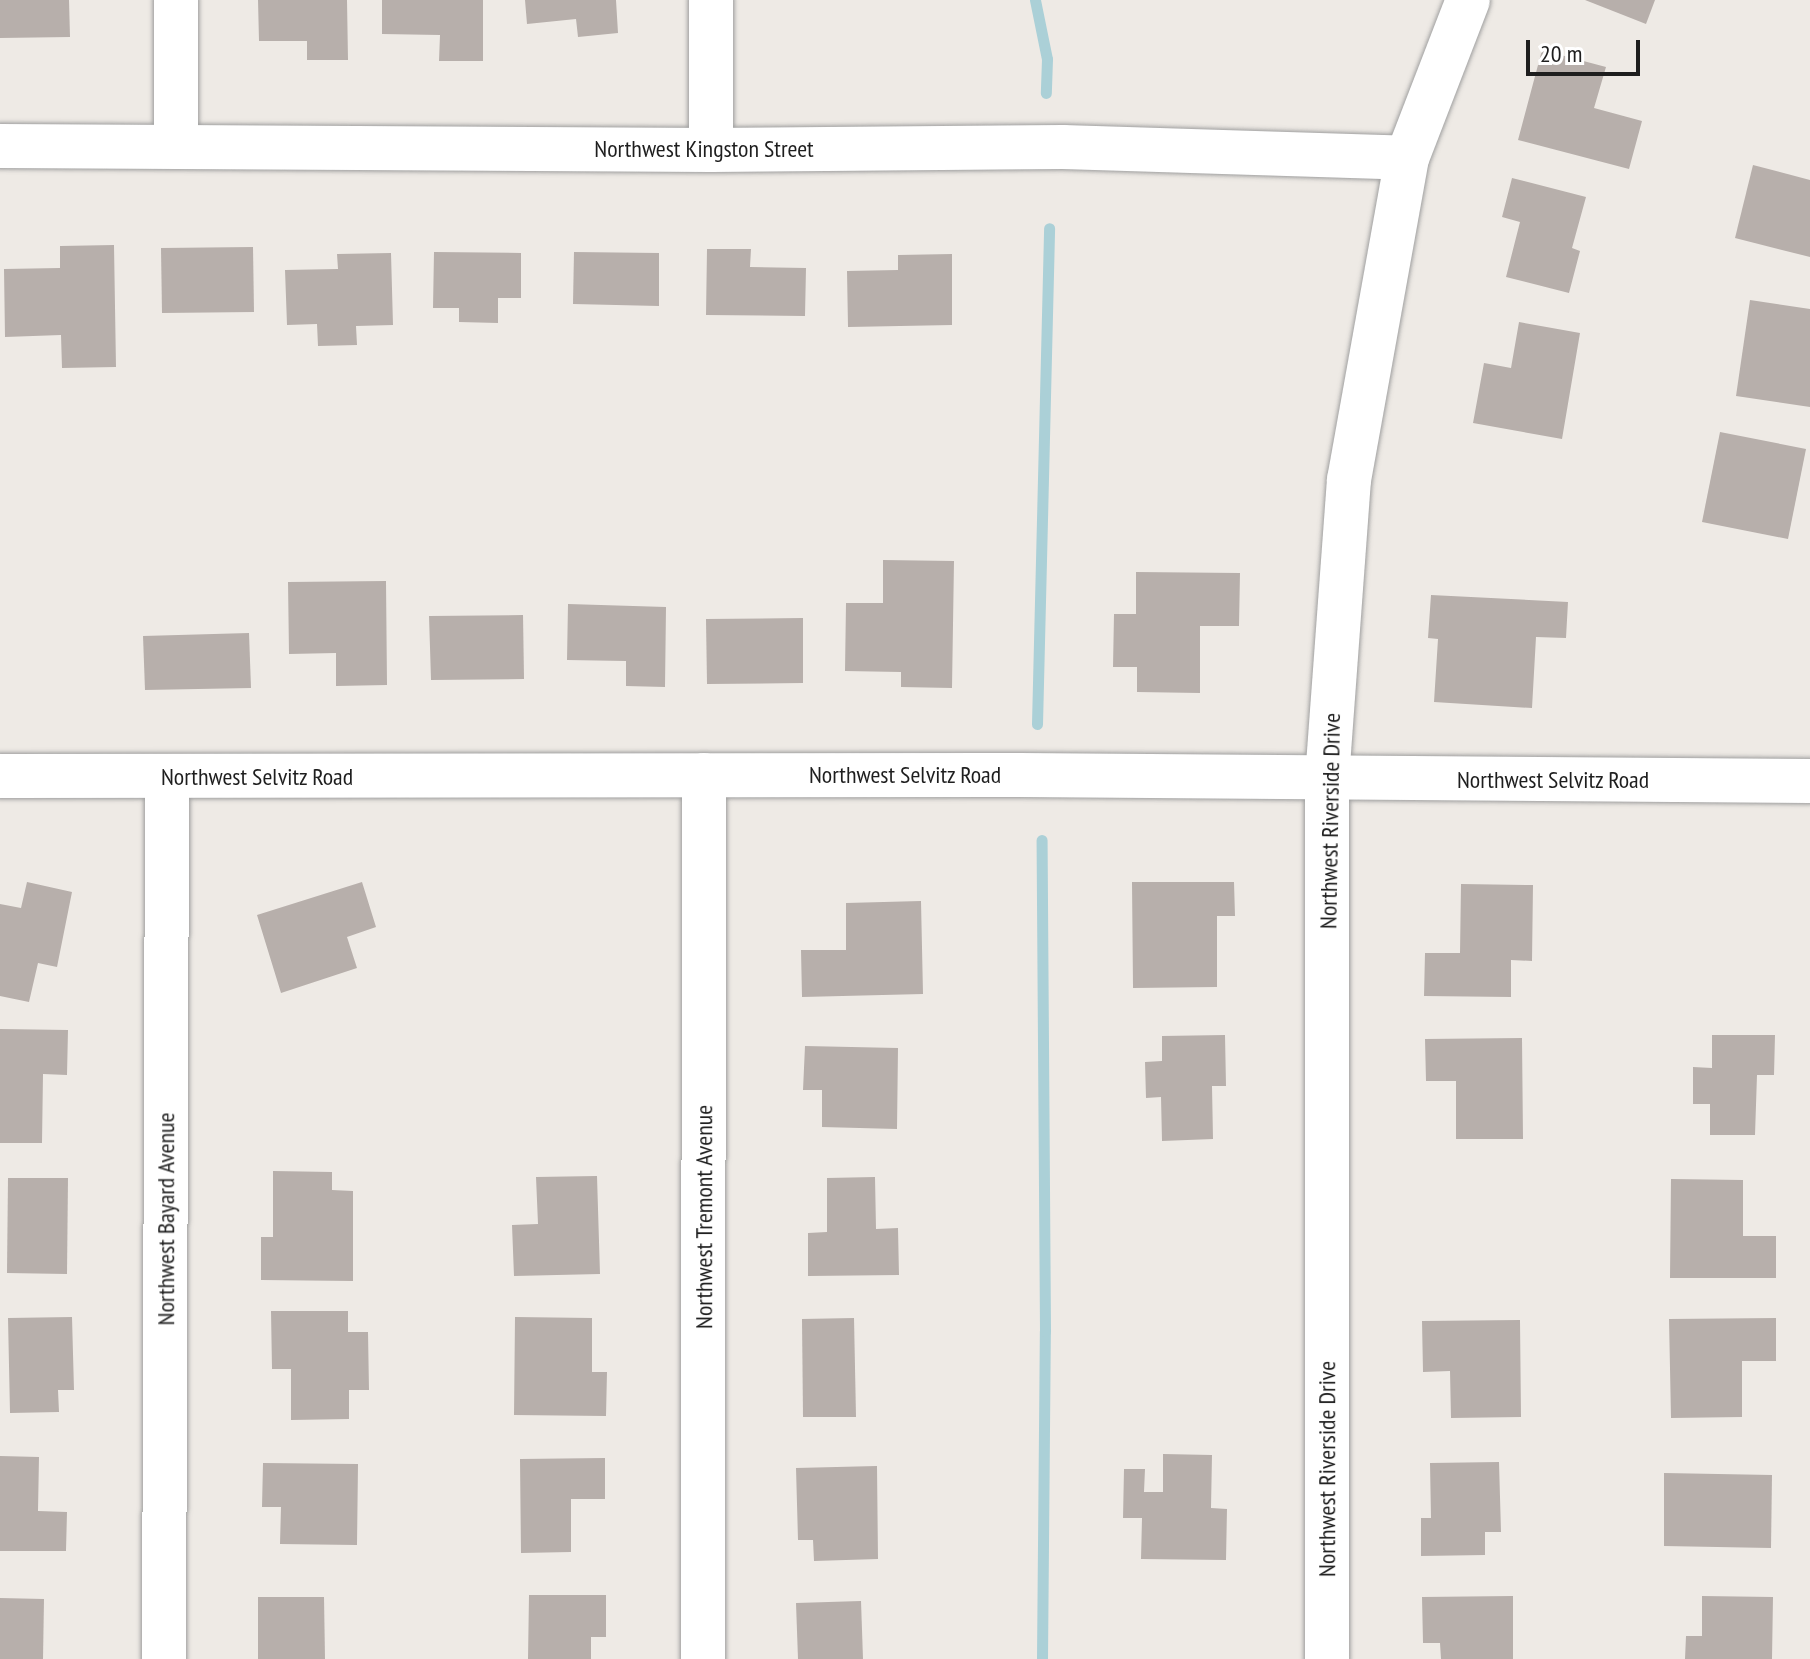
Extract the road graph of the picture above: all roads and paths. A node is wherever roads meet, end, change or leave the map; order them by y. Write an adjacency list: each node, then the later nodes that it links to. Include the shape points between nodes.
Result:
1 (176, 0): 5 (street)
2 (711, 0): 6 (street)
3 (1468, 0): 7 (street, Northwest Riverside Drive)
4 (0, 146): 5 (street, Northwest Kingston Street)
5 (176, 147): 6 (street, Northwest Kingston Street)
6 (711, 150): 7 (street, Northwest Kingston Street, via 1063,147)
7 (1407, 158): 11 (street, Northwest Riverside Drive, via 1349,480)
8 (704, 775): 10 (street, Northwest Selvitz Road); 11 (street, Northwest Selvitz Road); 14 (street, Northwest Tremont Avenue)
9 (0, 776): 10 (street, Northwest Selvitz Road)
10 (167, 778): 13 (street, Northwest Bayard Avenue)
11 (1327, 779): 12 (street, Northwest Selvitz Road); 15 (street, Northwest Riverside Drive)
12 (1810, 781)
13 (164, 1659)
14 (703, 1659)
15 (1327, 1659)

